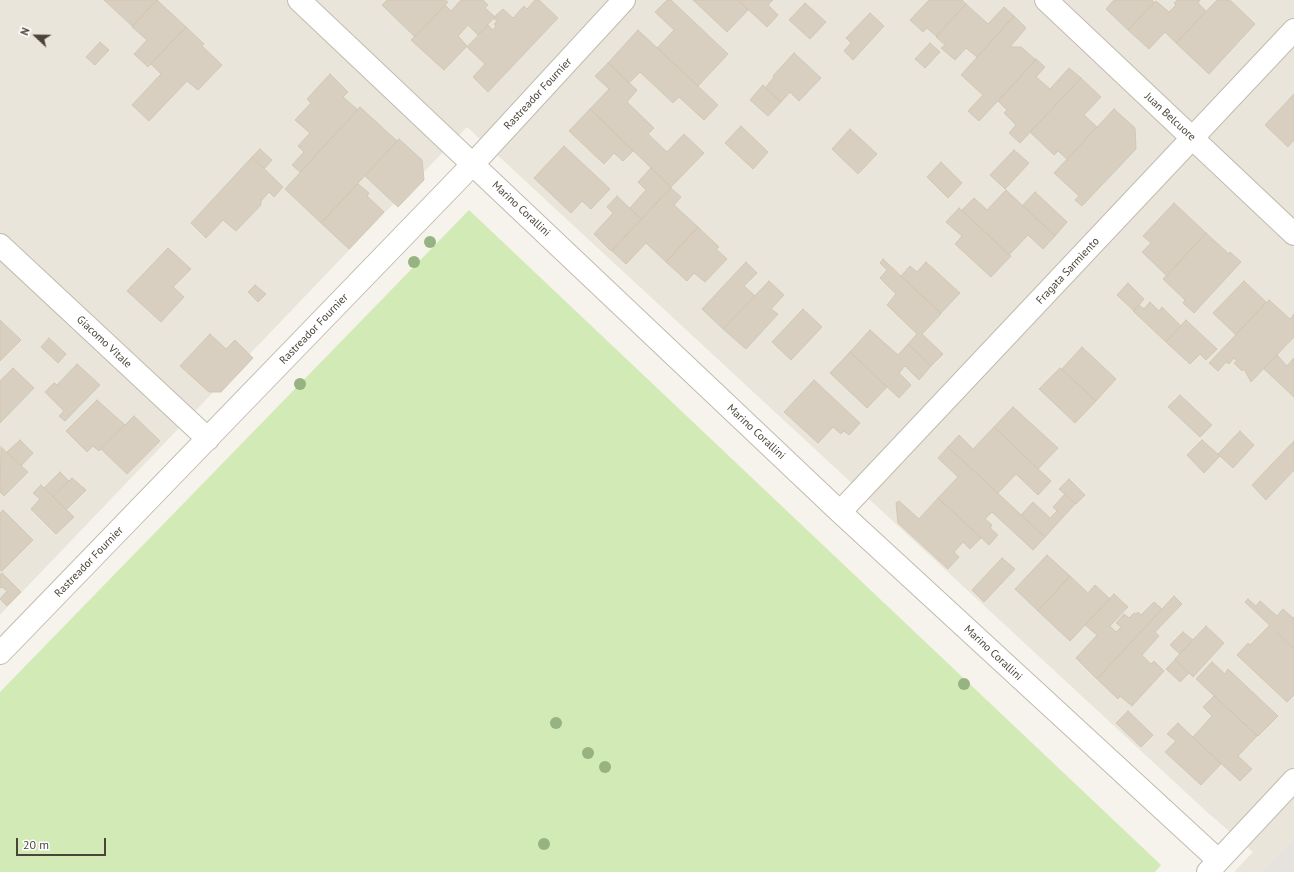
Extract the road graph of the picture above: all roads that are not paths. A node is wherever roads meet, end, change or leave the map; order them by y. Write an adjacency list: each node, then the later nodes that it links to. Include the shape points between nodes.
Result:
1 (298, 0): 6 (street, Marino Corallini)
2 (624, 0): 6 (street, Rastreador Fournier)
3 (1046, 0): 5 (street, Juan Belcuore)
4 (1294, 30): 5 (street, Fragata Sarmiento)
5 (1193, 138): 7 (street, Juan Belcuore); 10 (street, Fragata Sarmiento)
6 (473, 164): 9 (street, Rastreador Fournier); 10 (street, Marino Corallini)
7 (1294, 234)
8 (0, 245): 9 (street, Giacomo Vitale)
9 (208, 439): 11 (street, Rastreador Fournier)
10 (840, 512): 13 (street, Marino Corallini)
11 (0, 653)
12 (1294, 780): 13 (street)
13 (1213, 866)

